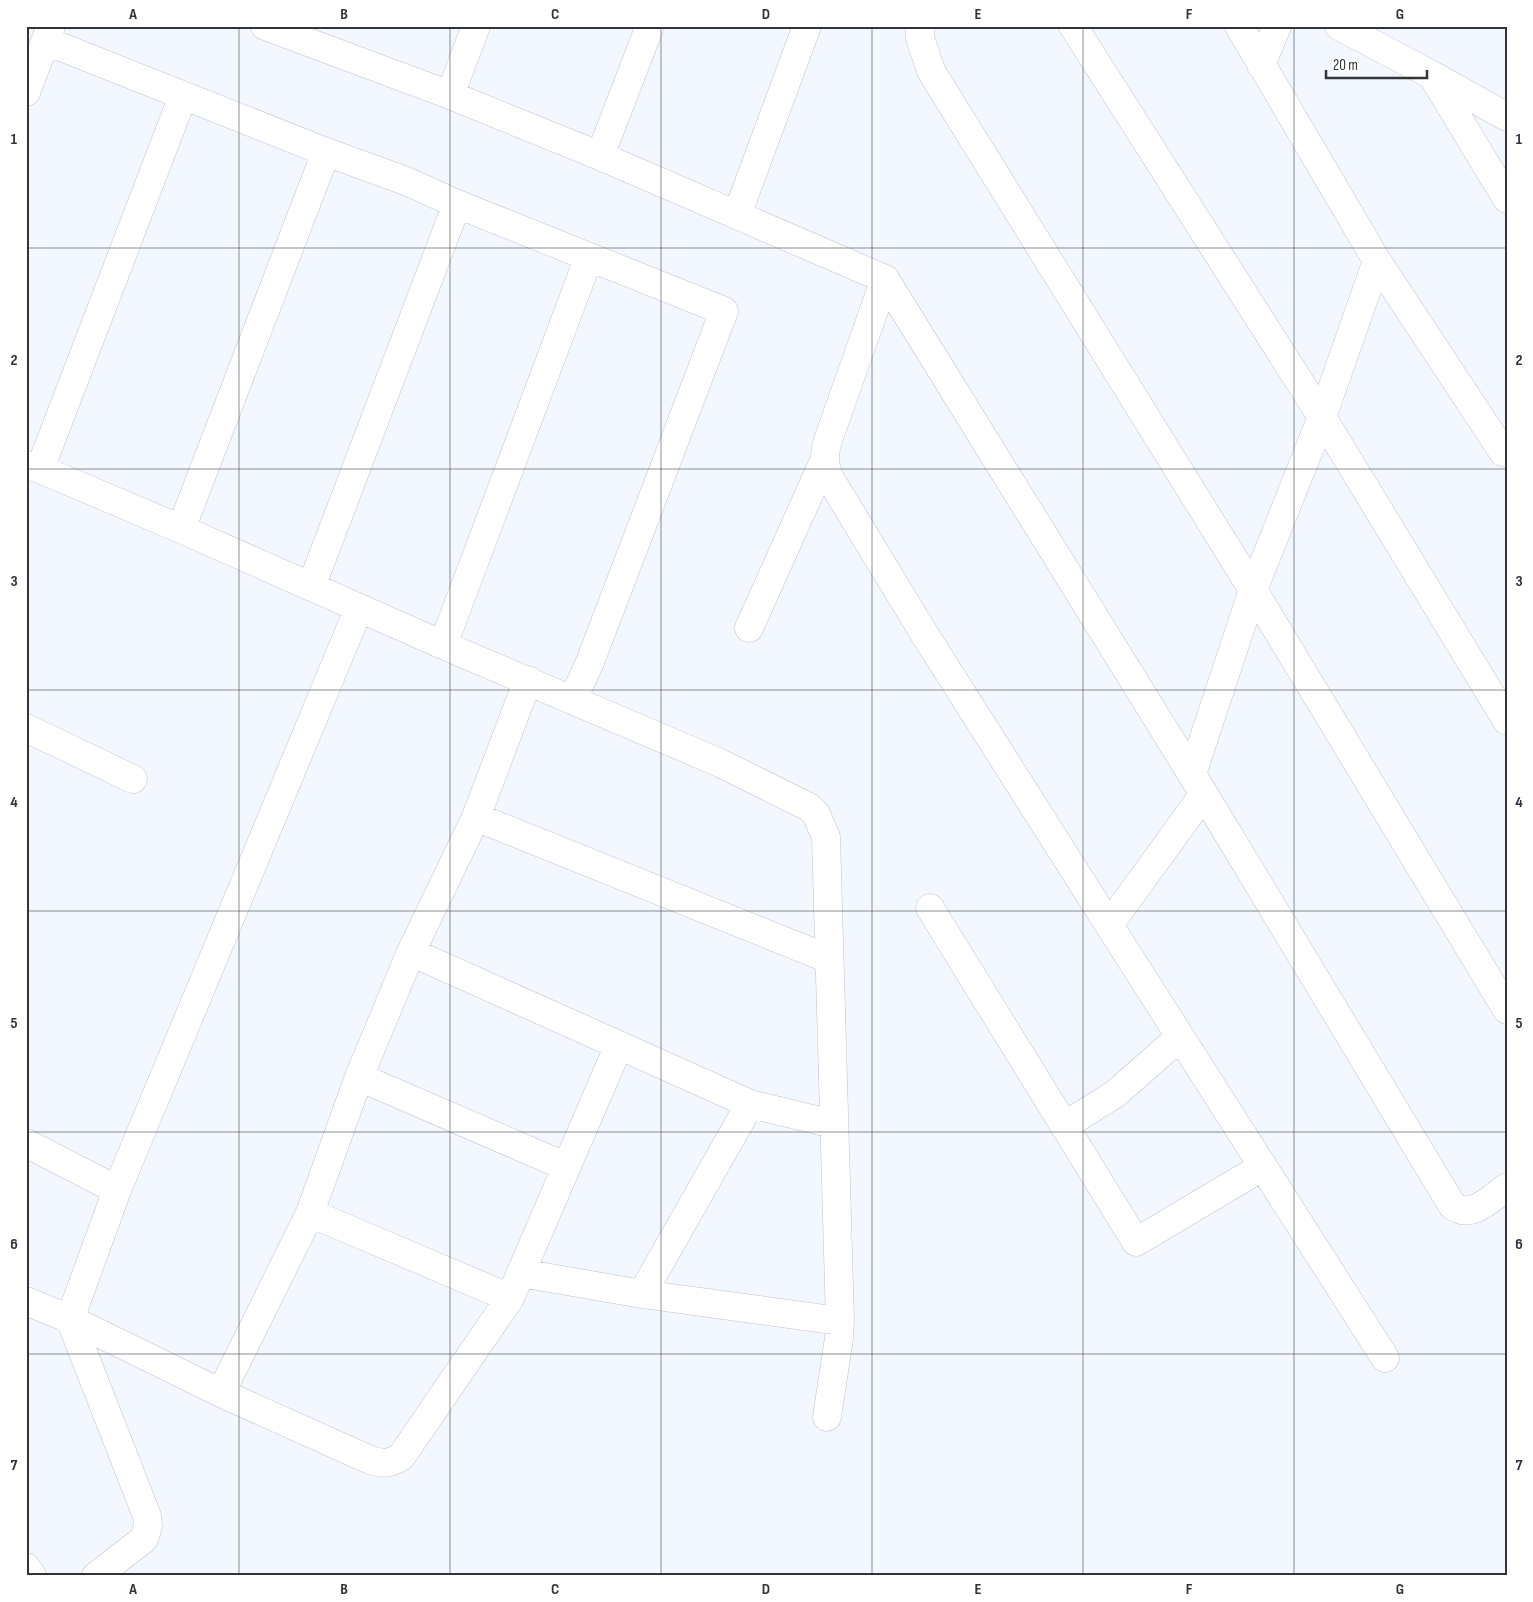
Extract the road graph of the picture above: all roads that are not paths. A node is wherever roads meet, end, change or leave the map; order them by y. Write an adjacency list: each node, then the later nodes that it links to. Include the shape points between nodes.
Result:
1 (476, 26): 14 (street)
2 (650, 26): 18 (street)
3 (807, 26): 21 (street)
4 (920, 26): 31 (street, via 920,38 931,71)
5 (1073, 26): 25 (street)
6 (1238, 26): 11 (street)
7 (1277, 26): 11 (street)
8 (1339, 26): 12 (street)
9 (280, 29): 14 (street)
10 (48, 34): 13 (street); 15 (street)
11 (1261, 65): 23 (street)
12 (1432, 75): 16 (street); 19 (street)
13 (26, 92)
14 (450, 95): 18 (street)
15 (184, 96): 17 (street); 28 (street)
16 (1507, 117)
17 (326, 152): 20 (street, via 406,181); 29 (street)
18 (600, 156): 21 (street)
19 (1507, 199)
20 (457, 204): 22 (street); 30 (street)
21 (737, 215): 24 (street)
22 (589, 257): 34 (street); 36 (street, via 724,311 590,662)
23 (1377, 261): 25 (street); 26 (street)
24 (885, 279): 27 (street, via 827,443); 40 (street)
25 (1322, 417): 31 (street); 37 (street)
26 (1503, 452)
27 (824, 461): 33 (street); 43 (street, via 829,477 925,635)
28 (33, 467): 29 (street)
29 (181, 528): 30 (street)
30 (311, 587): 32 (street)
31 (1253, 590): 40 (street); 46 (street)
32 (359, 608): 34 (street); 57 (street)
33 (749, 628)
34 (443, 645): 35 (street)
35 (528, 680): 36 (street); 41 (street)
36 (572, 699): 45 (street, via 720,763 809,807 816,814 826,837)
37 (1507, 721)
38 (26, 728): 39 (street)
39 (133, 779)
40 (1198, 784): 43 (street); 56 (street, via 1452,1205 1470,1211)
41 (476, 817): 44 (street); 45 (street)
42 (930, 908): 52 (street)
43 (1109, 925): 47 (street)
44 (411, 952): 48 (street); 49 (street)
45 (829, 959): 51 (street)
46 (1507, 1010)
47 (1180, 1037): 52 (street, via 1115,1094); 55 (street)
48 (618, 1045): 50 (street); 54 (street)
49 (359, 1077): 54 (street); 58 (street)
50 (750, 1104): 51 (street); 60 (street)
51 (833, 1124): 64 (street)
52 (1064, 1126): 55 (street, via 1136,1242)
53 (26, 1143): 57 (street)
54 (566, 1166): 59 (street)
55 (1262, 1167): 65 (street)
56 (1507, 1187)
57 (117, 1190): 63 (street)
58 (310, 1213): 61 (street); 66 (street)
59 (521, 1273): 60 (street); 61 (street)
60 (642, 1294): 64 (street)
61 (510, 1298): 66 (street, via 400,1457 393,1462 370,1460)
62 (26, 1301): 63 (street)
63 (70, 1318): 66 (street); 70 (street, via 147,1516 144,1539)
64 (840, 1321): 67 (street)
65 (1385, 1358)
66 (221, 1394)
67 (827, 1417)
68 (26, 1567): 69 (street)
69 (32, 1576)
70 (96, 1576)

